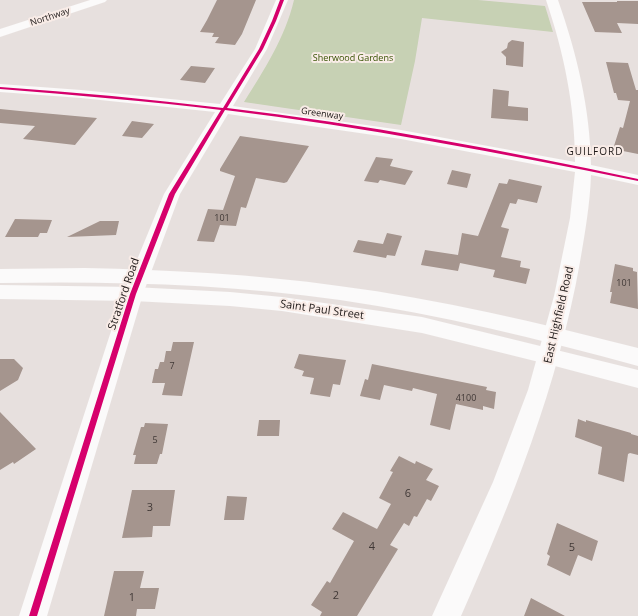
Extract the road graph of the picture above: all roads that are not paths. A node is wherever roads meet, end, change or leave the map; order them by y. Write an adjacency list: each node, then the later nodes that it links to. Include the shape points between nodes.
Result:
1 (101, 0): 4 (street, Northway)
2 (282, 0): 6 (street, Stratford Road, via 261,49)
3 (552, 0): 7 (street, East Highfield Road, via 576,82)
4 (0, 33)
5 (0, 88): 6 (street, Greenway)
6 (224, 109): 7 (street, Greenway, via 418,138); 10 (street, Stratford Road, via 172,194)
7 (583, 168): 8 (street, Greenway); 12 (street, East Highfield Road, via 571,266)
8 (638, 180)
9 (0, 276): 10 (main road, Saint Paul Street)
10 (136, 285): 11 (main road, Saint Paul Street); 12 (main road, Saint Paul Street, via 282,304); 15 (street, Stratford Road)
11 (0, 292)
12 (553, 346): 13 (main road, Saint Paul Street); 14 (main road, Saint Paul Street); 16 (street, East Highfield Road, via 510,471)
13 (638, 357)
14 (638, 379)
15 (33, 616)
16 (446, 616)

